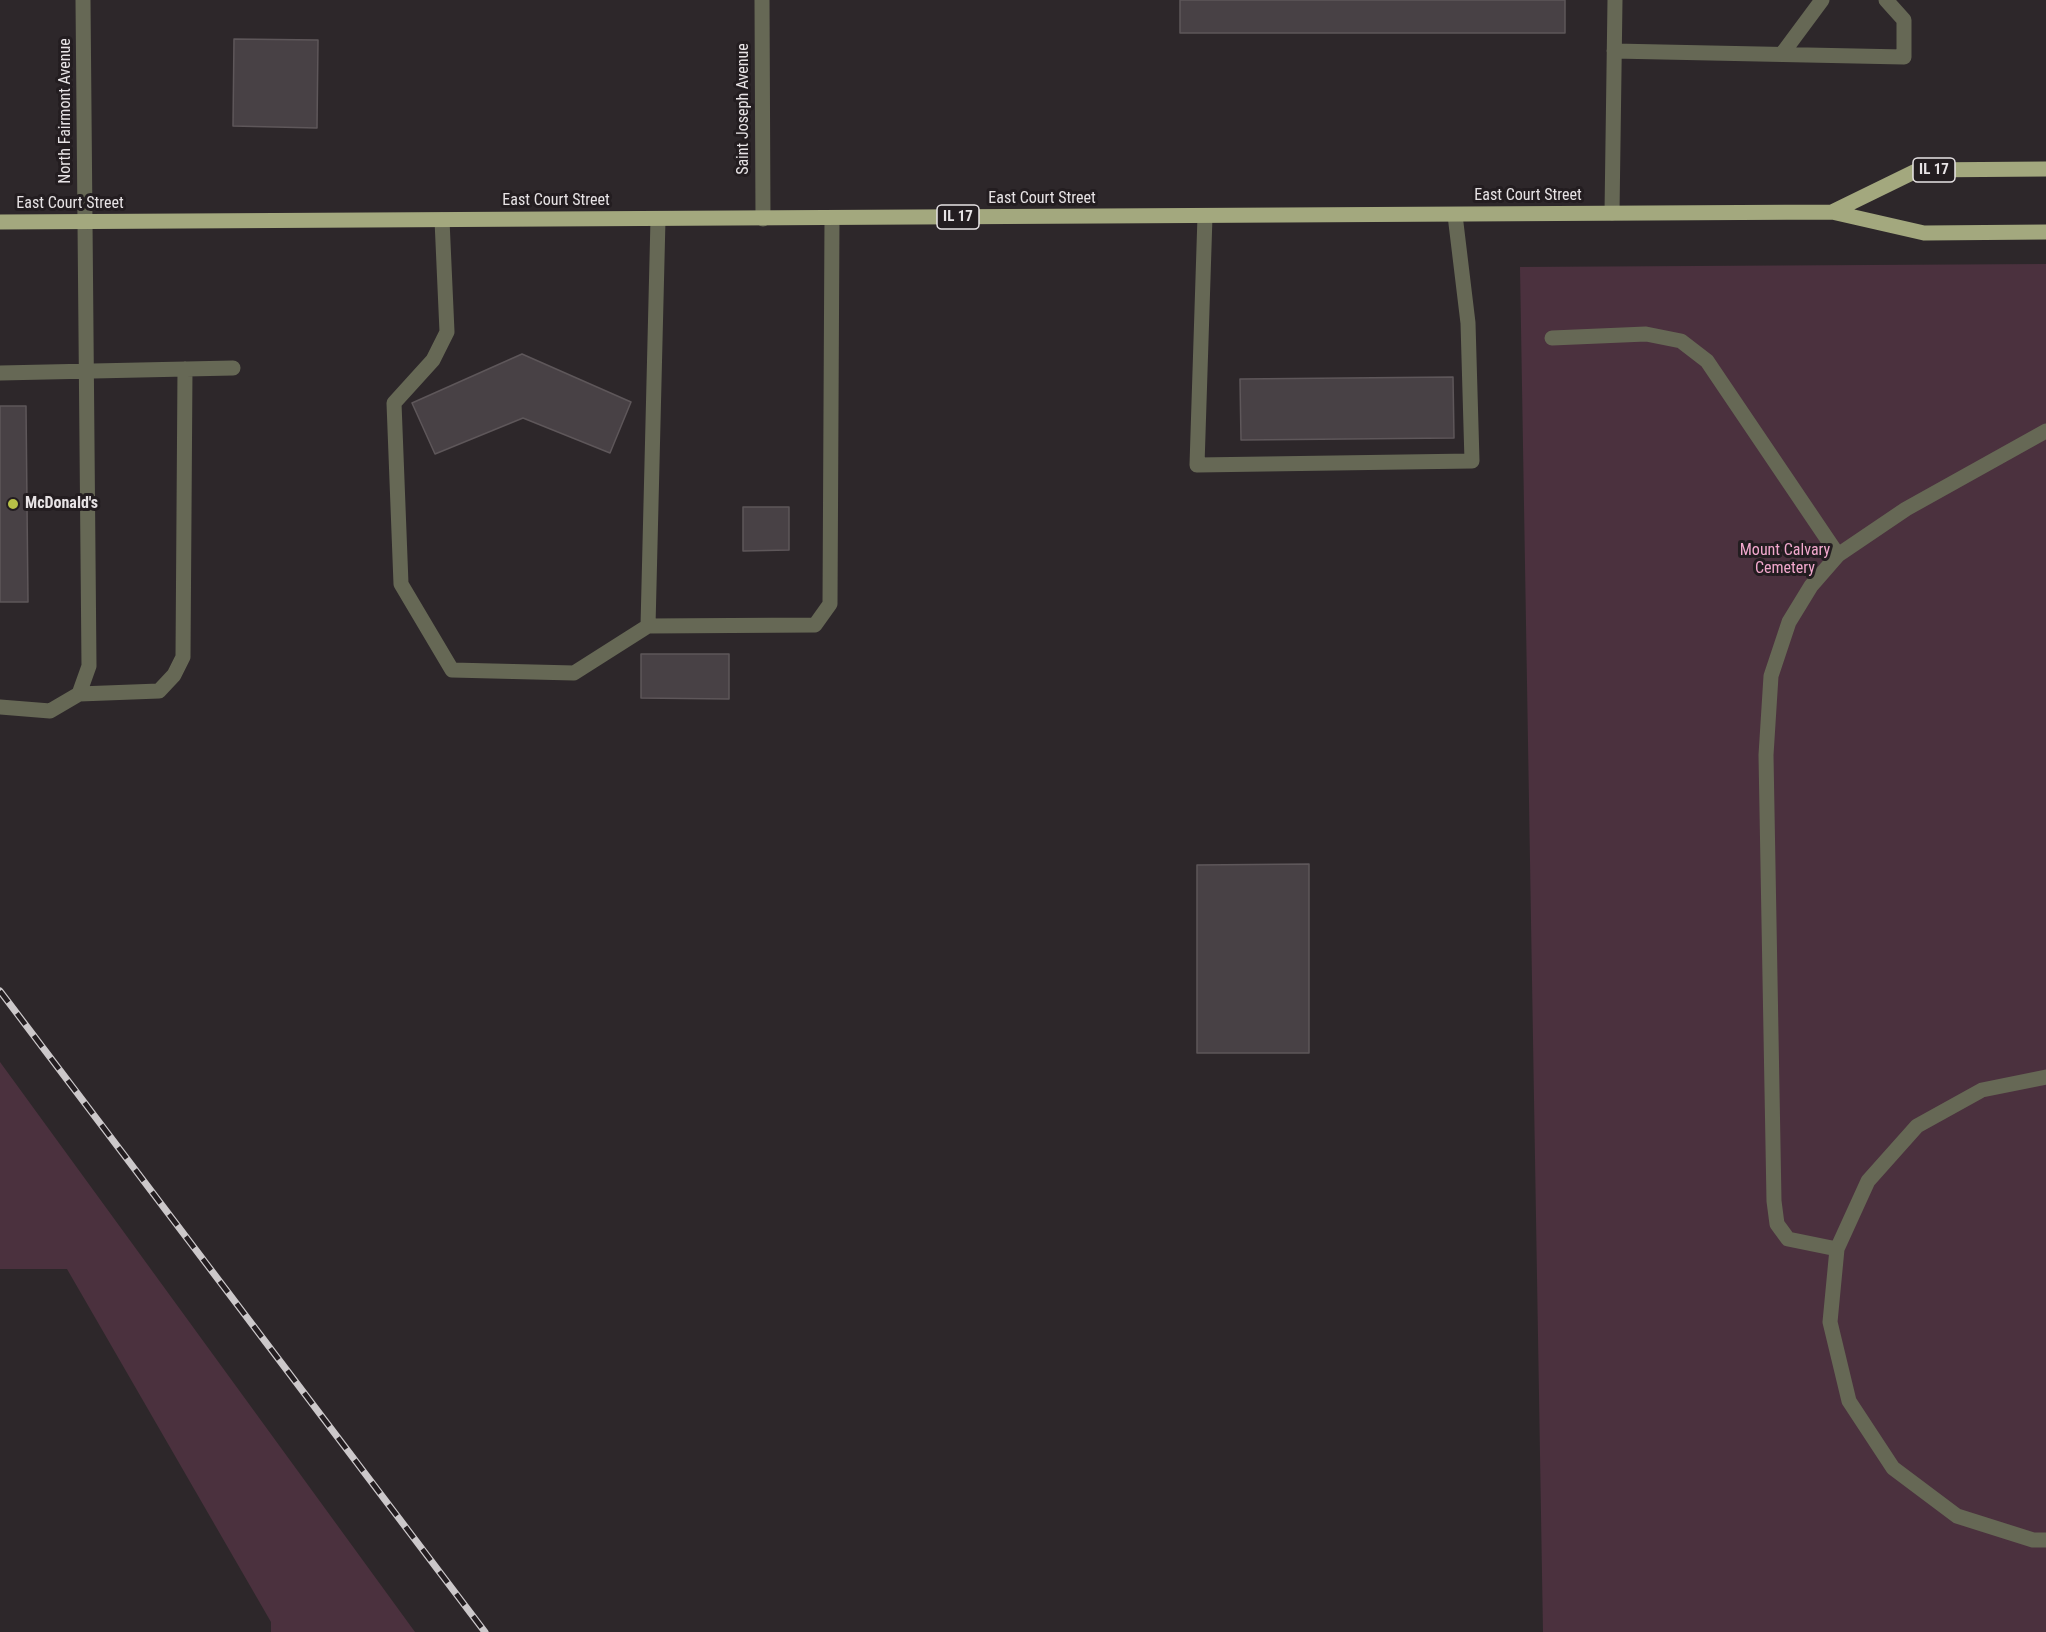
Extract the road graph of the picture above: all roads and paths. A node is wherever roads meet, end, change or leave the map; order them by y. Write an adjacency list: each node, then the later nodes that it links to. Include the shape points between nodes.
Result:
1 (83, 0): 18 (street, North Fairmont Avenue)
2 (762, 0): 15 (street, Saint Joseph Avenue)
3 (1615, 0): 6 (street)
4 (1822, 0): 7 (street)
5 (1886, 0): 7 (street, via 1904,20 1904,57)
6 (1614, 51): 7 (street); 10 (street)
7 (1782, 54)
8 (2046, 169): 9 (main road, IL 17, via 1918,170)
9 (1832, 212): 10 (main road, East Court Street / IL 17); 19 (main road, East Court Street / IL 17, via 1924,233)
10 (1612, 213): 11 (main road, East Court Street / IL 17)
11 (1455, 215): 12 (main road, East Court Street / IL 17); 12 (street, via 1468,323 1472,461 1197,465)
12 (1205, 216): 13 (main road, East Court Street / IL 17)
13 (832, 218): 15 (main road, East Court Street / IL 17); 27 (street, via 830,604 815,625)
14 (658, 219): 15 (main road, East Court Street / IL 17); 16 (main road, East Court Street / IL 17); 27 (street)
15 (763, 219)
16 (442, 220): 18 (main road, East Court Street / IL 17); 27 (street, via 447,332 433,360 394,403 401,584 452,669 574,673)
17 (0, 222): 18 (main road, East Court Street / IL 17)
18 (85, 222): 23 (street, North Fairmont Avenue)
19 (2046, 232)
20 (1552, 338): 26 (street, via 1646,334 1681,341 1707,361)
21 (232, 368): 22 (street)
22 (185, 369): 23 (street); 28 (street, via 183,657 174,675 159,691)
23 (86, 372): 24 (street); 28 (street, North Fairmont Avenue, via 89,666)
24 (0, 373)
25 (2046, 431): 26 (street, via 1906,509)
26 (1838, 555): 31 (street, via 1811,586 1789,622 1771,676 1766,755 1777,1224 1788,1239)
27 (648, 626)
28 (79, 694): 29 (street, via 50,711)
29 (0, 707)
30 (2046, 1077): 31 (street, via 1982,1090 1917,1126 1868,1181)
31 (1837, 1249): 32 (street, via 1830,1322 1849,1401 1893,1468 1957,1516 2033,1540)
32 (2046, 1540)

